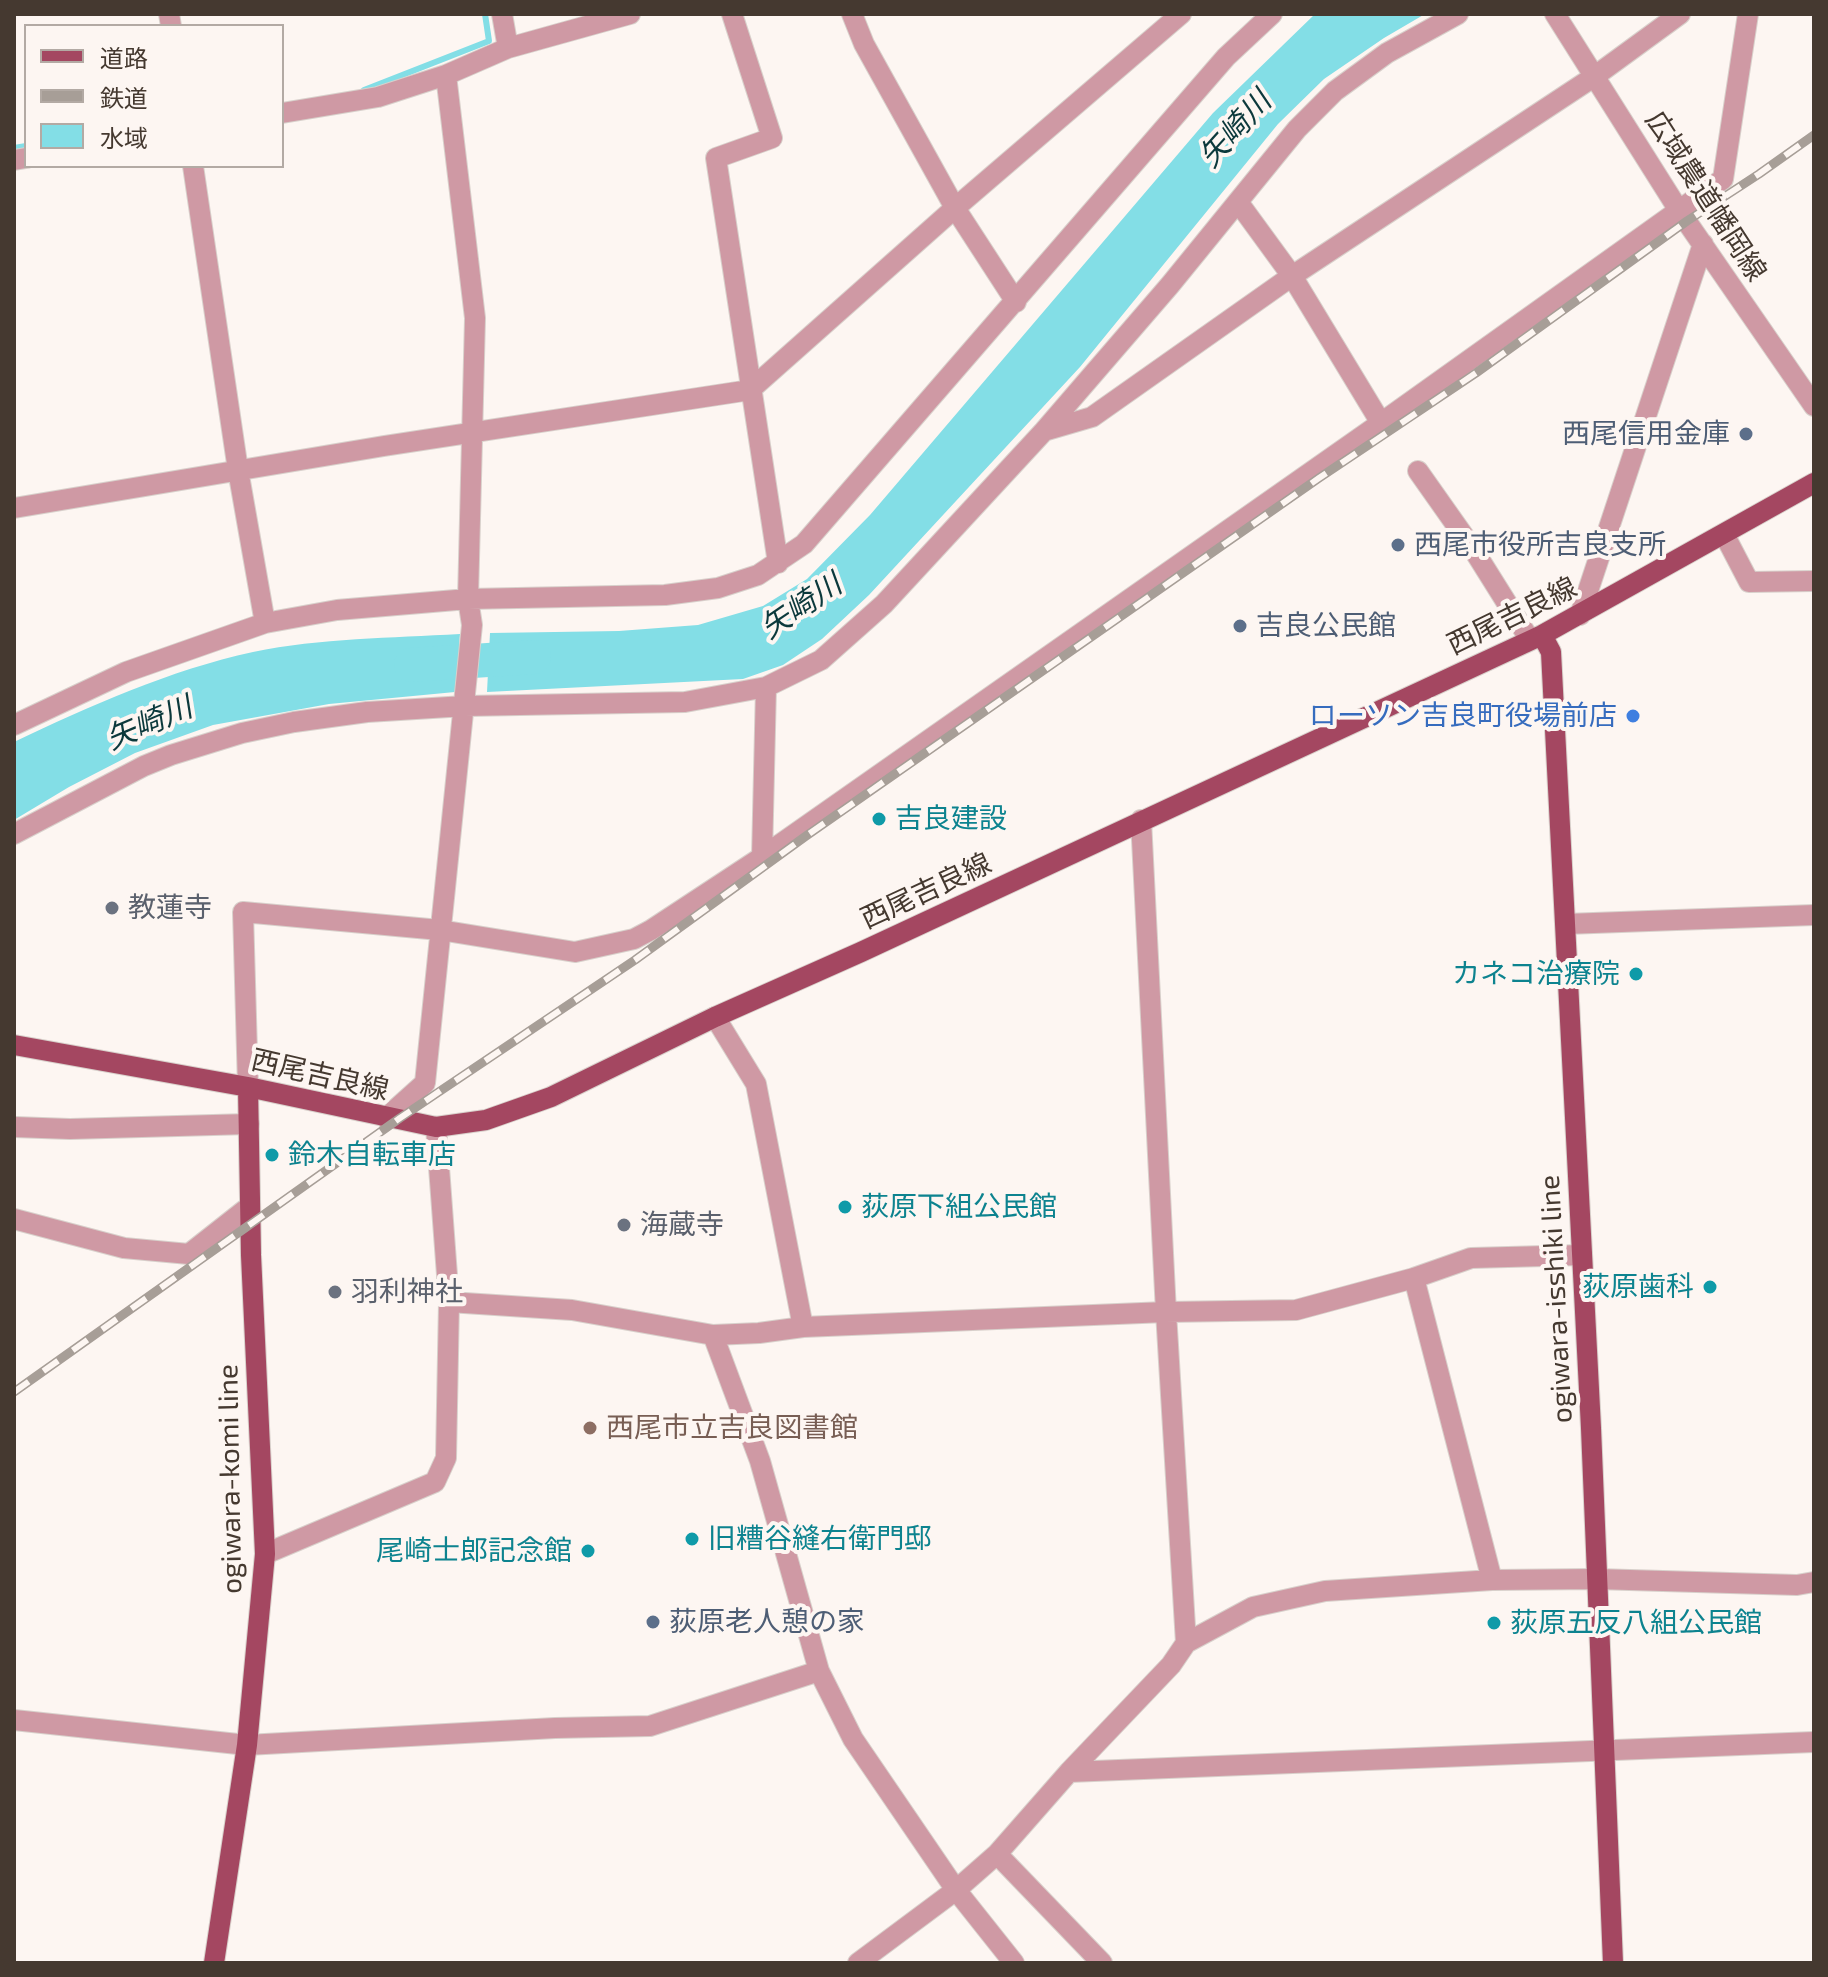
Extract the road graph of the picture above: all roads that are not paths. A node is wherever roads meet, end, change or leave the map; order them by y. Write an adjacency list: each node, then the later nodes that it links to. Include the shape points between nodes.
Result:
1 (502, 14): 11 (street)
2 (630, 14): 11 (street)
3 (732, 14): 22 (street, via 772,138 716,158)
4 (852, 14): 17 (street)
5 (1181, 14): 17 (street)
6 (1272, 14): 21 (street, via 1226,57)
7 (1458, 14): 16 (street, via 1387,53 1335,91)
8 (1555, 14): 13 (street, 広域農道幡岡線)
9 (1680, 14): 13 (street)
10 (1748, 14): 18 (street, via 1723,179)
11 (508, 48): 12 (street)
12 (446, 75): 14 (street, via 378,97); 26 (street, via 475,318)
13 (1595, 76): 18 (street, 広域農道幡岡線); 20 (street)
14 (284, 113)
15 (193, 168): 27 (street)
16 (1238, 202): 20 (street); 25 (street)
17 (955, 208): 21 (street); 22 (street)
18 (1678, 209): 19 (street, 広域農道幡岡線); 24 (street)
19 (1703, 244): 23 (street, 広域農道幡岡線); 35 (street)
20 (1292, 276): 24 (street); 25 (street, via 1092,417)
21 (1016, 302): 32 (street, via 804,544)
22 (750, 390): 26 (street); 32 (street)
23 (1814, 406)
24 (1381, 423): 43 (street)
25 (1044, 431): 38 (street, via 884,604 821,660)
26 (474, 432): 27 (street); 34 (street)
27 (238, 470): 30 (street); 36 (street)
28 (1418, 471): 37 (street)
29 (1814, 483): 31 (main road, 西尾吉良線)
30 (14, 508)
31 (1724, 534): 33 (street, via 1749,582); 35 (main road, 西尾吉良線)
32 (778, 563): 34 (street, via 730,585 665,595)
33 (1814, 581)
34 (468, 599): 36 (street, via 337,610); 39 (street, via 472,625)
35 (1580, 615): 37 (main road, 西尾吉良線)
36 (265, 623): 40 (street, via 126,672)
37 (1536, 637): 41 (main road, 西尾吉良線); 45 (main road, ogiwara-isshiki line, via 1551,652)
38 (766, 687): 39 (street, via 685,702); 43 (street)
39 (466, 698): 42 (street, via 242,733 144,766); 46 (street)
40 (14, 725)
41 (1141, 820): 47 (main road, 西尾吉良線); 59 (street)
42 (14, 834)
43 (762, 857): 46 (street, via 651,930 610,945 575,952)
44 (1814, 915): 45 (street)
45 (1566, 924): 56 (main road, ogiwara-isshiki line)
46 (440, 930): 49 (street, via 243,912); 50 (street, via 425,1083)
47 (715, 1017): 53 (main road, 西尾吉良線, via 551,1097 486,1120); 60 (street, via 756,1084)
48 (14, 1045): 49 (main road, 西尾吉良線)
49 (248, 1087): 50 (main road, 西尾吉良線); 51 (main road, ogiwara-komi line)
50 (386, 1118): 53 (main road, 西尾吉良線)
51 (249, 1124): 52 (street); 54 (main road, ogiwara-komi line)
52 (14, 1127)
53 (436, 1127): 58 (street)
54 (250, 1206): 55 (street, via 189,1254 124,1248); 62 (main road, ogiwara-komi line)
55 (14, 1219)
56 (1582, 1255): 57 (street, via 1471,1258); 63 (main road, ogiwara-isshiki line)
57 (1414, 1278): 59 (street, via 1296,1310); 64 (street)
58 (449, 1302): 61 (street, via 572,1310); 62 (street, via 446,1458 435,1482)
59 (1166, 1312): 60 (street); 66 (street)
60 (803, 1327): 61 (street)
61 (713, 1335): 67 (street, via 760,1461)
62 (265, 1554): 70 (main road, ogiwara-komi line)
63 (1596, 1579): 64 (street); 65 (street); 71 (main road, ogiwara-isshiki line)
64 (1492, 1580): 66 (street, via 1325,1591 1253,1607)
65 (1814, 1582)
66 (1186, 1643): 72 (street)
67 (819, 1671): 70 (street, via 650,1726); 74 (street, via 853,1739)
68 (14, 1720): 70 (street)
69 (1814, 1742): 71 (street)
70 (247, 1745): 75 (main road, ogiwara-komi line)
71 (1605, 1749): 72 (street); 79 (main road, ogiwara-isshiki line)
72 (1069, 1772): 73 (street)
73 (997, 1854): 74 (street); 78 (street)
74 (956, 1890): 76 (street); 77 (street)
75 (214, 1963)
76 (858, 1963)
77 (1014, 1963)
78 (1102, 1963)
79 (1613, 1963)

